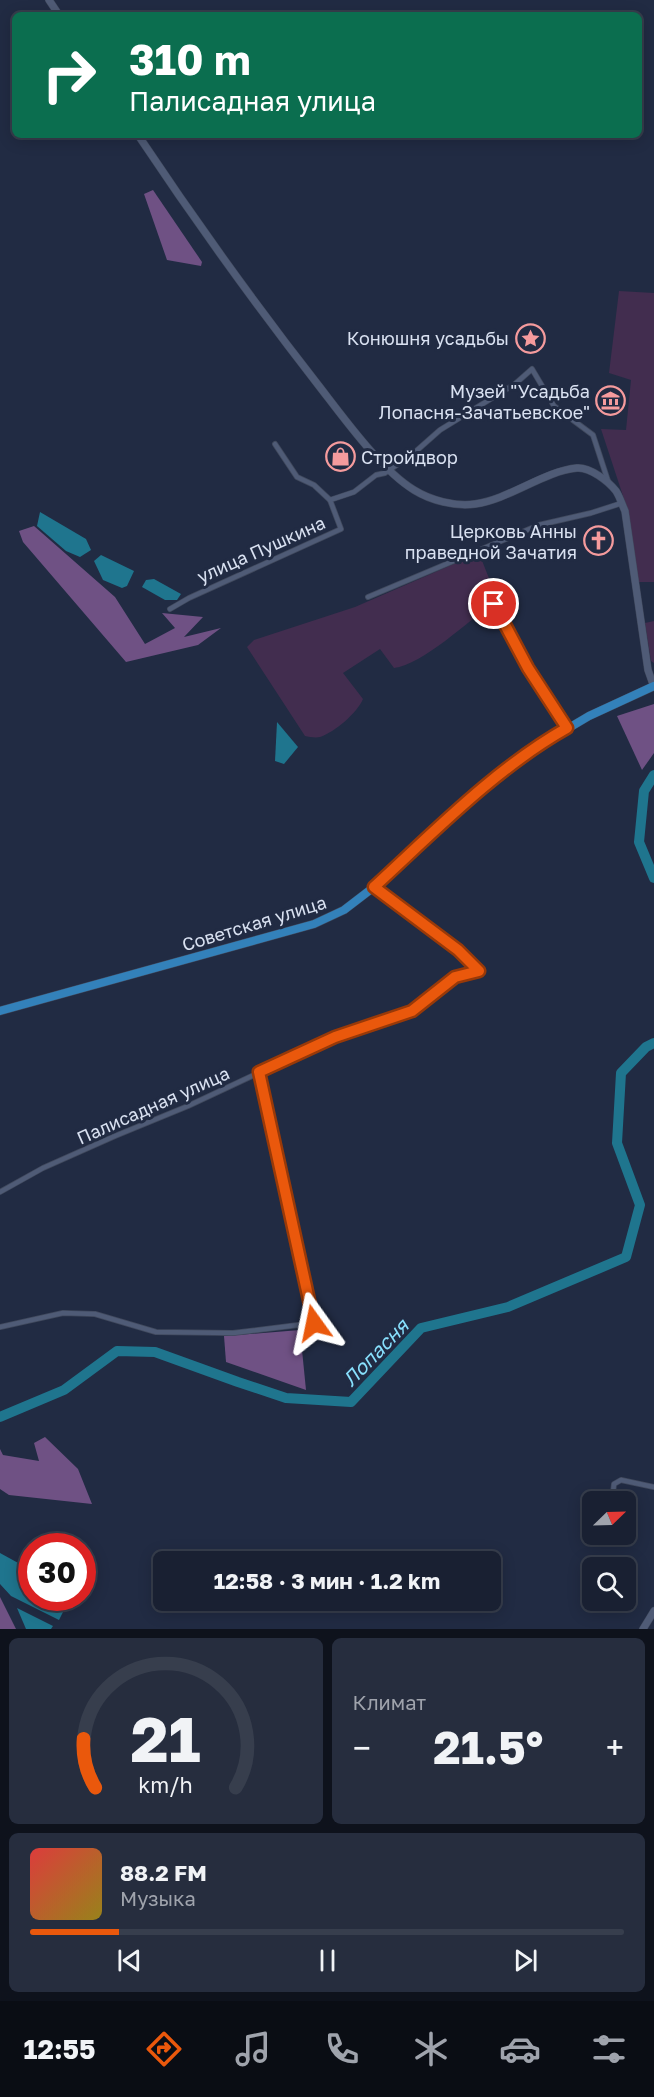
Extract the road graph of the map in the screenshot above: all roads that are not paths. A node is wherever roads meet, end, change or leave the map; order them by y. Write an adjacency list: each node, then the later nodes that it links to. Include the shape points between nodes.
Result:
1 (140, 138): 3 (main road, via 213,246 337,410)
2 (275, 444): 5 (street, via 297,477 315,485)
3 (388, 469): 4 (main road, via 413,489 454,504 473,505 496,499 579,468); 4 (street, улица Пушкина, via 532,369 554,406 593,435); 5 (street, улица Пушкина, via 354,492)
4 (609, 483): 6 (main road)
5 (330, 500): 9 (street, улица Пушкина, via 341,529)
6 (622, 503): 7 (street, via 539,525); 10 (main road)
7 (368, 597)
8 (494, 604): 11 (street, via 528,668)
9 (170, 609)
10 (654, 687): 11 (main road, Советская улица)
11 (567, 728): 12 (main road, Советская улица, via 502,772)
12 (374, 887): 13 (main road, Советская улица, via 344,910 314,924); 14 (street, Палисадная улица, via 458,950 479,971 455,977 412,1011 335,1037)
13 (0, 1011)
14 (259, 1072): 15 (street, Палисадная улица, via 43,1168); 16 (street, via 314,1323 233,1334 156,1332 95,1314 63,1313)
15 (0, 1192)
16 (0, 1327)
17 (654, 1487): 18 (street, via 621,1480)
18 (614, 1491)
19 (654, 1611): 20 (main road)
20 (643, 1629)

